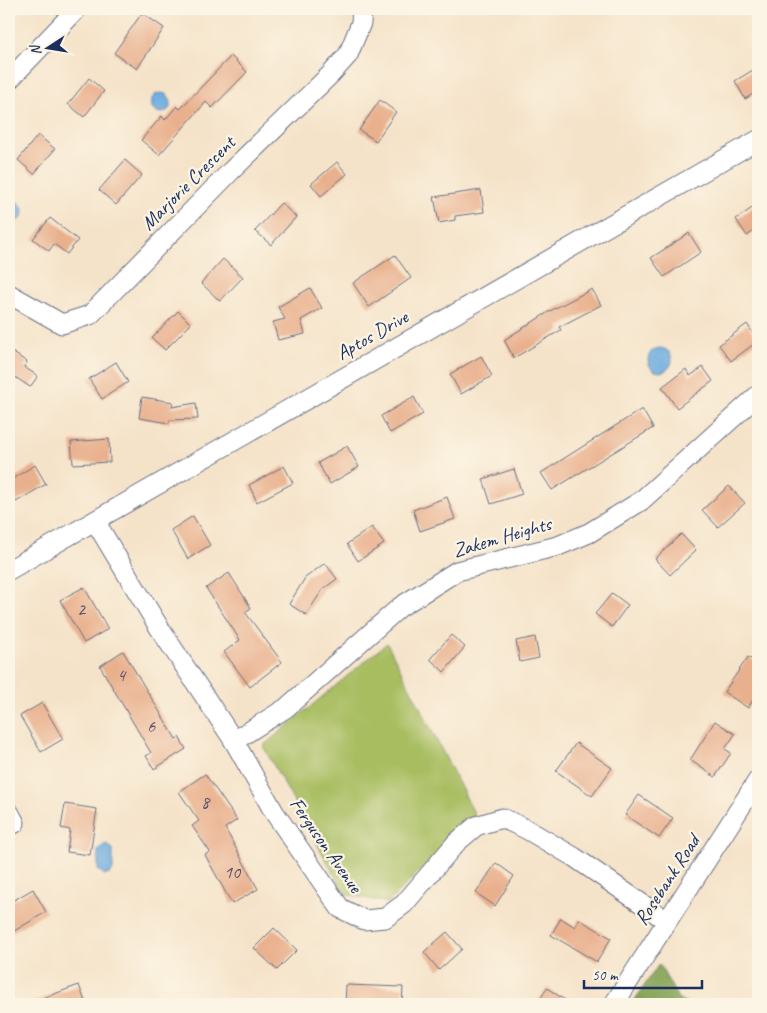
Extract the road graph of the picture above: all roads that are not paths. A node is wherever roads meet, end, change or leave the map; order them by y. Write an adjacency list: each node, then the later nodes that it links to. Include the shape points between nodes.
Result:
1 (77, 9): 3 (street)
2 (362, 9): 5 (street, Marjorie Crescent, via 361,22 348,55 90,315 62,324)
3 (9, 80)
4 (758, 140): 7 (street, Aptos Drive)
5 (9, 294)
6 (758, 396): 9 (street, Zakem Heights, via 640,501 589,533 558,546 457,571 400,607 286,708)
7 (95, 520): 8 (street, Aptos Drive); 9 (street, Ferguson Avenue, via 160,629)
8 (9, 570)
9 (234, 741): 13 (street, Ferguson Avenue, via 274,812 324,887 340,908 364,920 385,918 404,904 456,843 476,826 502,818 526,828 574,857)
10 (758, 780): 13 (street, Rosebank Road)
11 (9, 812): 12 (street, via 15,823)
12 (9, 826)
13 (667, 921): 14 (street, Rosebank Road)
14 (614, 1004)

